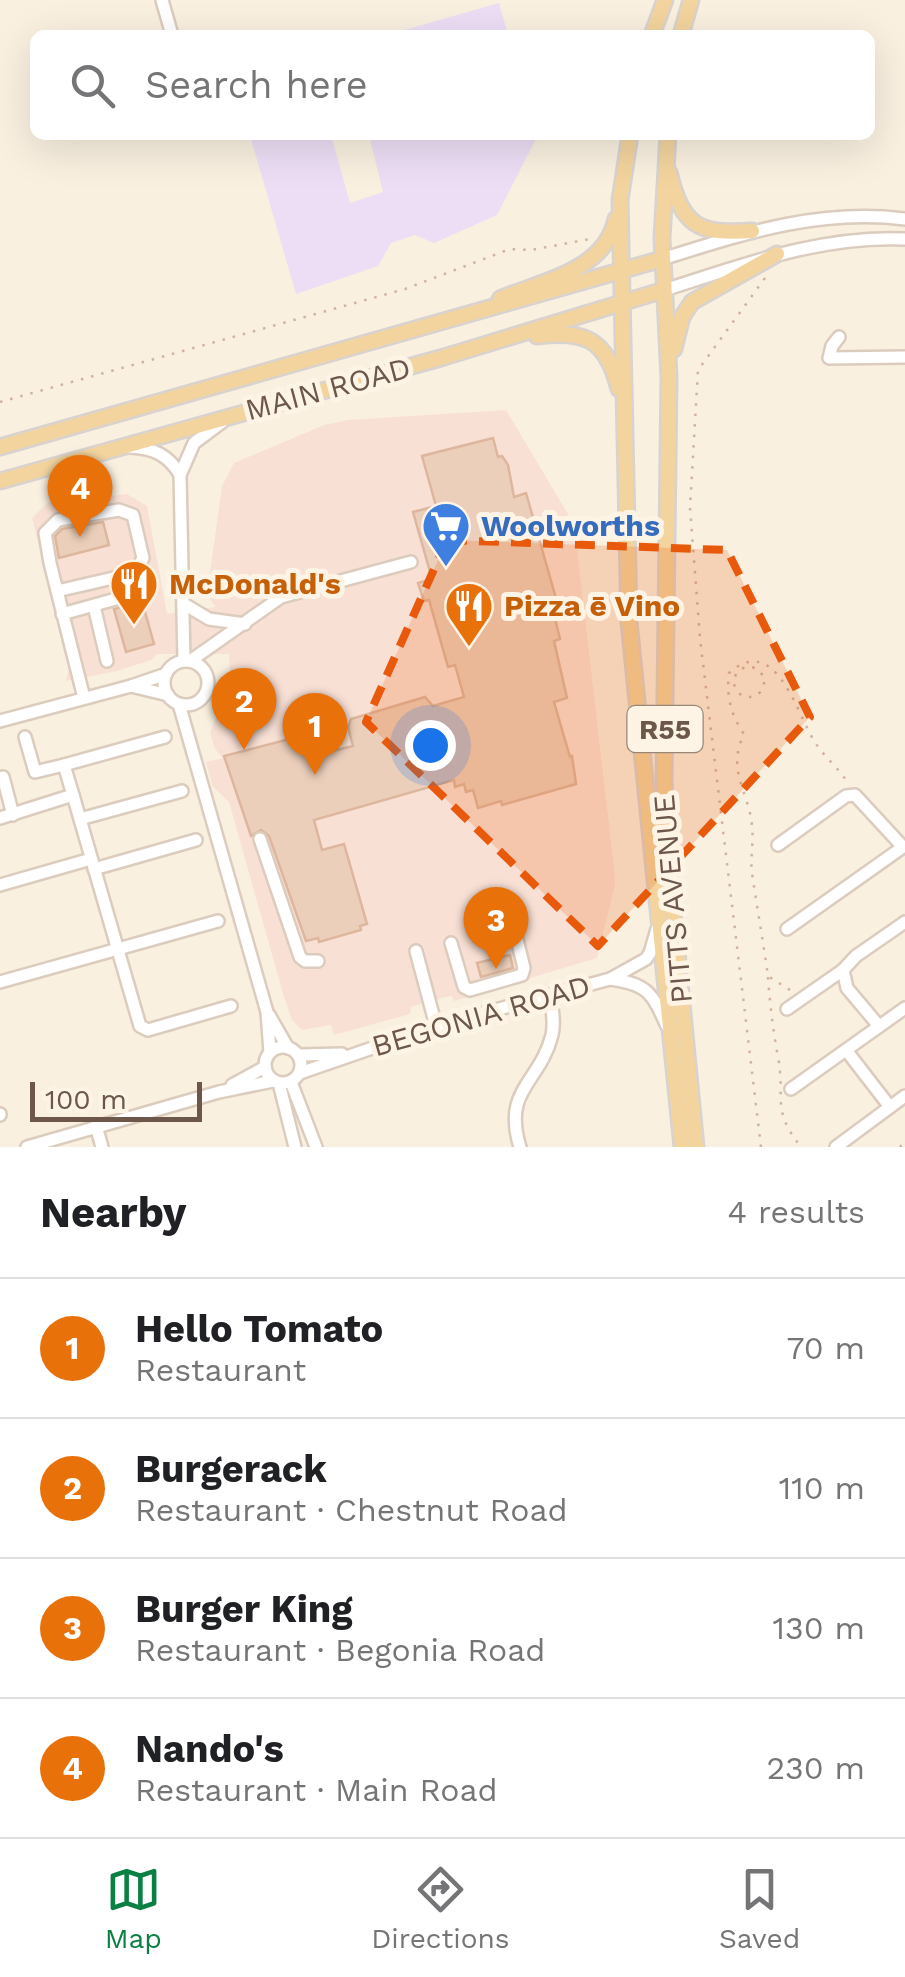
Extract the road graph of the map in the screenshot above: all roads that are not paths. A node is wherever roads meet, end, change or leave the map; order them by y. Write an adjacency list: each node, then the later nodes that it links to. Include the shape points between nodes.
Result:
1 (664, 0): 5 (main road)
2 (692, 0): 6 (main road)
3 (166, 1): 4 (street)
4 (171, 30)
5 (654, 30)
6 (683, 30)
7 (629, 140): 10 (main road, R55)
8 (668, 140): 9 (main road, R55)
9 (666, 156): 12 (main road, via 689,220 717,233); 15 (main road, R55)
10 (620, 200): 16 (main road, R55); 19 (main road, via 612,235 593,259)
11 (905, 218): 12 (street, via 824,218)
12 (752, 230): 15 (street)
13 (905, 240): 14 (street)
14 (780, 253): 17 (street); 23 (main road, via 692,302 677,332)
15 (662, 259): 16 (main road, MAIN ROAD); 17 (main road, R55)
16 (622, 272): 18 (main road, R55); 19 (main road, MAIN ROAD)
17 (664, 290): 18 (main road, MAIN ROAD); 23 (main road, PITTS AVENUE / R55)
18 (624, 302): 21 (main road, MAIN ROAD); 24 (main road, PITTS AVENUE / R55)
19 (449, 321): 27 (main road, MAIN ROAD)
20 (839, 336): 22 (street, via 829,358)
21 (444, 357): 24 (main road, via 507,340 577,334 607,356); 25 (main road, MAIN ROAD)
22 (905, 357)
23 (669, 378): 105 (main road, PITTS AVENUE / R55, via 666,840)
24 (622, 404): 66 (main road, PITTS AVENUE / R55, via 629,622)
25 (234, 415): 29 (main road, MAIN ROAD); 30 (street, via 194,442)
26 (0, 439): 27 (street)
27 (22, 440): 28 (main road, MAIN ROAD)
28 (0, 447)
29 (114, 448): 30 (street, via 153,450); 31 (main road, MAIN ROAD)
30 (180, 475): 35 (street)
31 (0, 481)
32 (411, 562): 38 (street, via 281,598)
33 (148, 590): 36 (street)
34 (58, 591): 34 (street, via 46,549 50,526 120,510 133,515 143,558 135,573); 37 (street)
35 (184, 604): 38 (street, via 209,619); 41 (street)
36 (94, 606): 37 (street); 40 (street)
37 (62, 614): 46 (street)
38 (245, 624): 39 (street)
39 (222, 636): 41 (street); 42 (street)
40 (107, 661)
41 (187, 661): 42 (street); 43 (street)
42 (203, 668): 48 (street, via 208,688)
43 (166, 674): 44 (street); 45 (street)
44 (131, 686): 45 (street); 46 (street)
45 (168, 695): 47 (street)
46 (84, 698): 49 (street)
47 (179, 704): 48 (street); 52 (street)
48 (194, 704): 52 (street)
49 (0, 721)
50 (165, 737): 53 (street)
51 (25, 738): 53 (street, via 35,772)
52 (190, 742): 82 (street)
53 (64, 764): 56 (street)
54 (3, 777): 57 (street)
55 (182, 791): 58 (street)
56 (73, 795): 57 (street); 58 (street)
57 (6, 817)
58 (80, 818): 64 (street)
59 (260, 839): 74 (street, via 300,957)
60 (196, 840): 64 (street)
61 (778, 845): 62 (street, via 855,795)
62 (904, 845): 63 (street); 70 (street)
63 (905, 863)
64 (93, 864): 65 (street); 72 (street)
65 (0, 885)
66 (658, 915): 76 (street, BEGONIA ROAD, via 650,954); 85 (main road, PITTS AVENUE / R55)
67 (218, 920): 72 (street)
68 (905, 922): 75 (street)
69 (514, 928): 71 (street, via 524,968 513,980 464,988)
70 (787, 928)
71 (451, 944)
72 (117, 948): 77 (street); 79 (street, via 143,1028)
73 (416, 951): 83 (street)
74 (318, 961)
75 (843, 970): 81 (street); 84 (street, via 847,988)
76 (610, 978): 78 (street, BEGONIA ROAD); 85 (street, via 644,988)
77 (0, 982)
78 (550, 995): 83 (street, BEGONIA ROAD); 103 (street, via 552,1034 514,1112)
79 (231, 1006)
80 (905, 1008): 84 (street)
81 (787, 1009)
82 (266, 1012): 87 (street); 88 (street)
83 (436, 1026): 89 (street, BEGONIA ROAD)
84 (879, 1026): 86 (street)
85 (669, 1030): 104 (main road, PITTS AVENUE / R55)
86 (846, 1050): 92 (street); 96 (street)
87 (293, 1051): 88 (street, BEGONIA ROAD); 89 (street, BEGONIA ROAD); 91 (street)
88 (270, 1052): 90 (street)
89 (351, 1054): 91 (street, BEGONIA ROAD)
90 (265, 1067): 91 (street); 93 (street, BEGONIA ROAD)
91 (286, 1080): 93 (street, BEGONIA ROAD); 95 (street); 97 (street)
92 (791, 1090)
93 (219, 1092): 98 (street, BEGONIA ROAD)
94 (905, 1096): 96 (street)
95 (302, 1107): 97 (street); 102 (street)
96 (890, 1107): 106 (street)
97 (285, 1111): 101 (street)
98 (96, 1126): 99 (street, BEGONIA ROAD); 100 (street)
99 (28, 1147)
100 (102, 1147)
101 (295, 1147)
102 (316, 1147)
103 (520, 1147)
104 (682, 1147)
105 (696, 1147)
106 (836, 1147)

